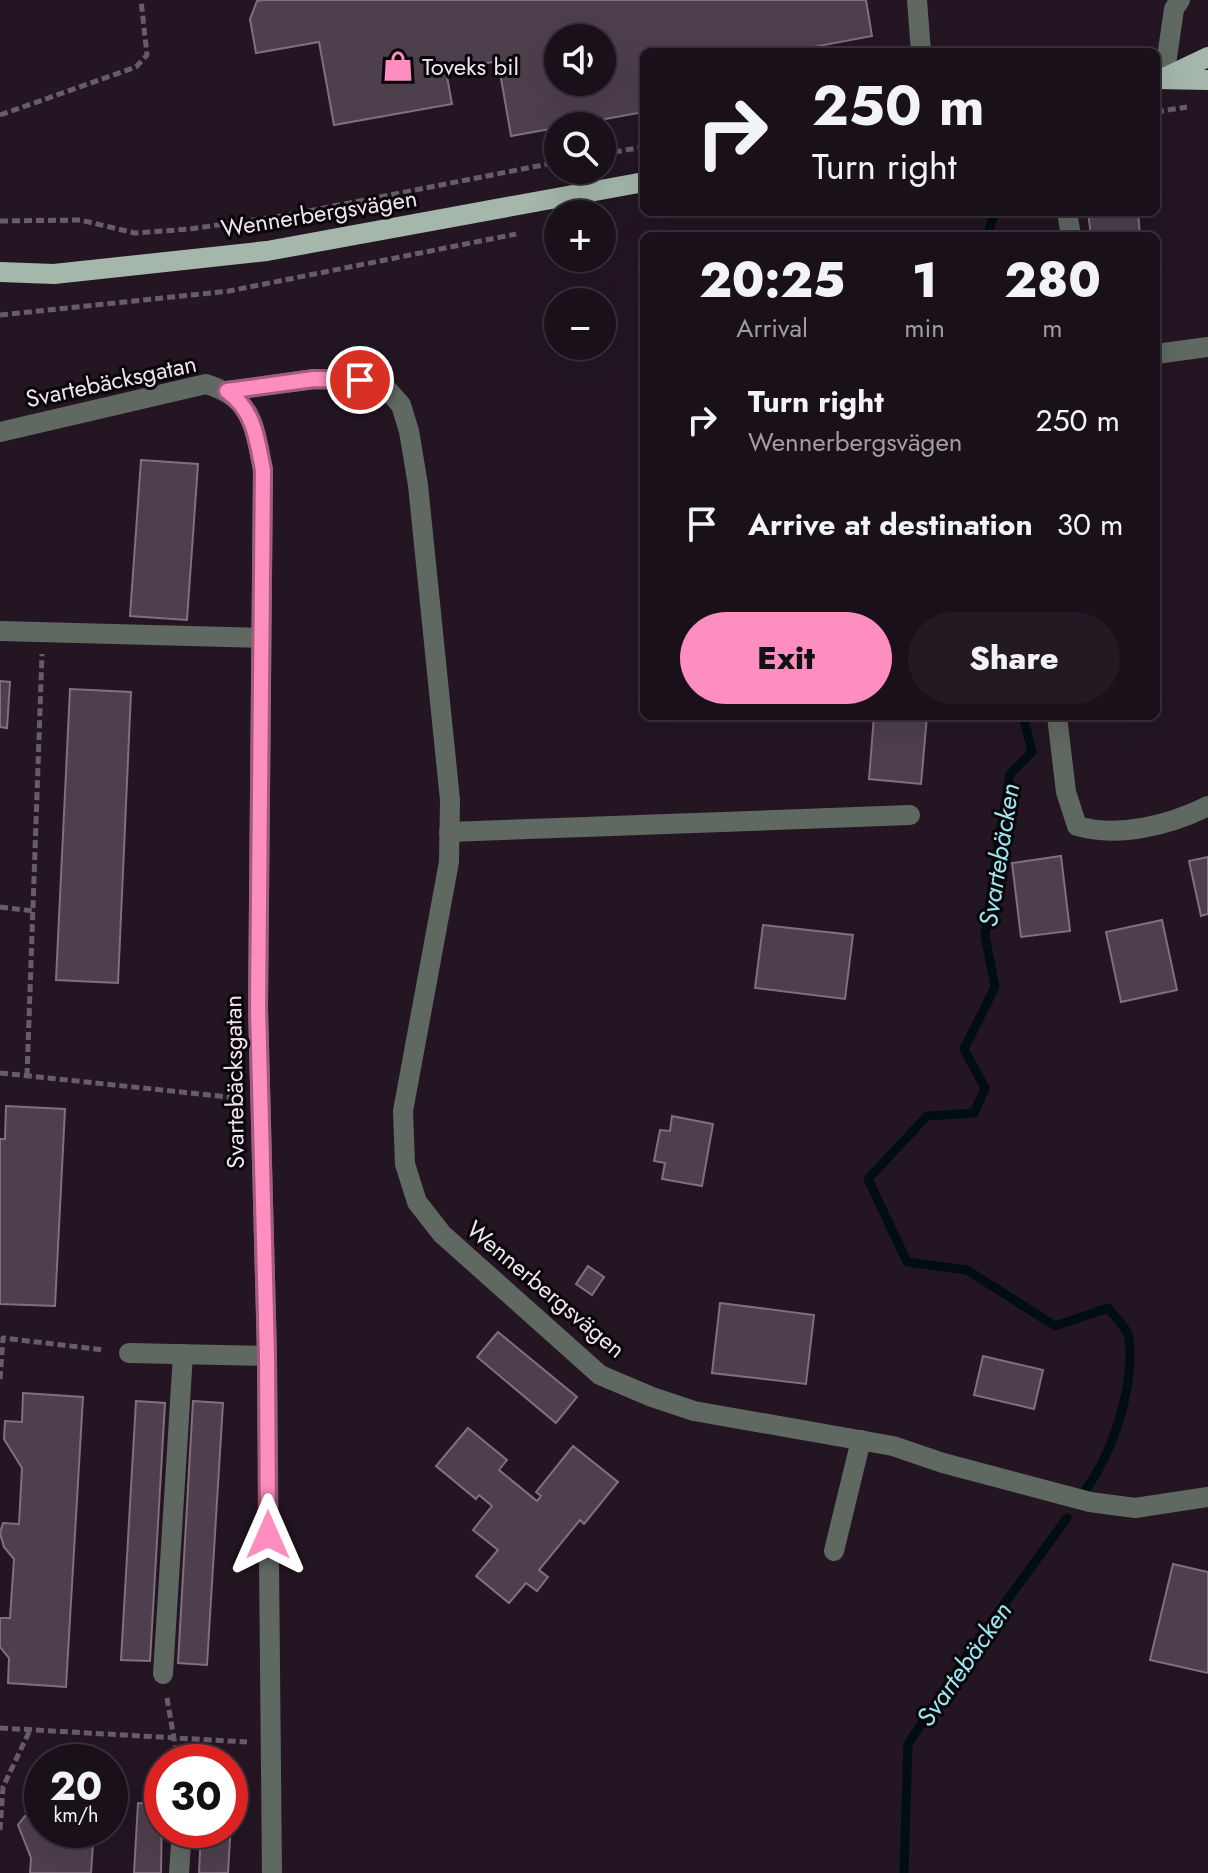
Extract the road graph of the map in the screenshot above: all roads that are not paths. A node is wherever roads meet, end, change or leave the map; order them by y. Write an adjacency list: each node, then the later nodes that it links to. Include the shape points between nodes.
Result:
1 (917, 0): 3 (street)
2 (1180, 0): 5 (street)
3 (921, 48)
4 (1208, 57): 5 (main road)
5 (1160, 78): 6 (main road)
6 (1208, 80)
7 (640, 183): 8 (main road, Wennerbergsvägen, via 267,251 54,274)
8 (0, 272)
9 (1208, 347): 10 (street)
10 (1160, 353)
11 (227, 391): 12 (street, Svartebäcksgatan, via 206,384 181,388); 14 (street, Svartebäcksgatan, via 240,400 254,425 263,470); 18 (street, Wennerbergsvägen, via 314,379 360,380 385,387 401,405 419,501 445,737)
12 (0, 432)
13 (0, 631): 14 (street)
14 (261, 638): 21 (street, Svartebäcksgatan, via 258,992)
15 (1057, 720): 16 (street, via 1066,792 1077,826 1097,832 1154,826)
16 (1208, 806)
17 (910, 815): 18 (street)
18 (449, 832): 22 (street, Wennerbergsvägen, via 449,862 403,1111 405,1164 417,1202 442,1234 600,1375 694,1411)
19 (129, 1353): 20 (street)
20 (183, 1354): 21 (street); 25 (street)
21 (267, 1356): 28 (street, Svartebäcksgatan)
22 (861, 1440): 23 (street, Wennerbergsvägen, via 1102,1504 1135,1508); 24 (street)
23 (1208, 1497)
24 (834, 1551)
25 (163, 1674)
26 (181, 1848): 27 (street)
27 (179, 1873)
28 (272, 1873)

